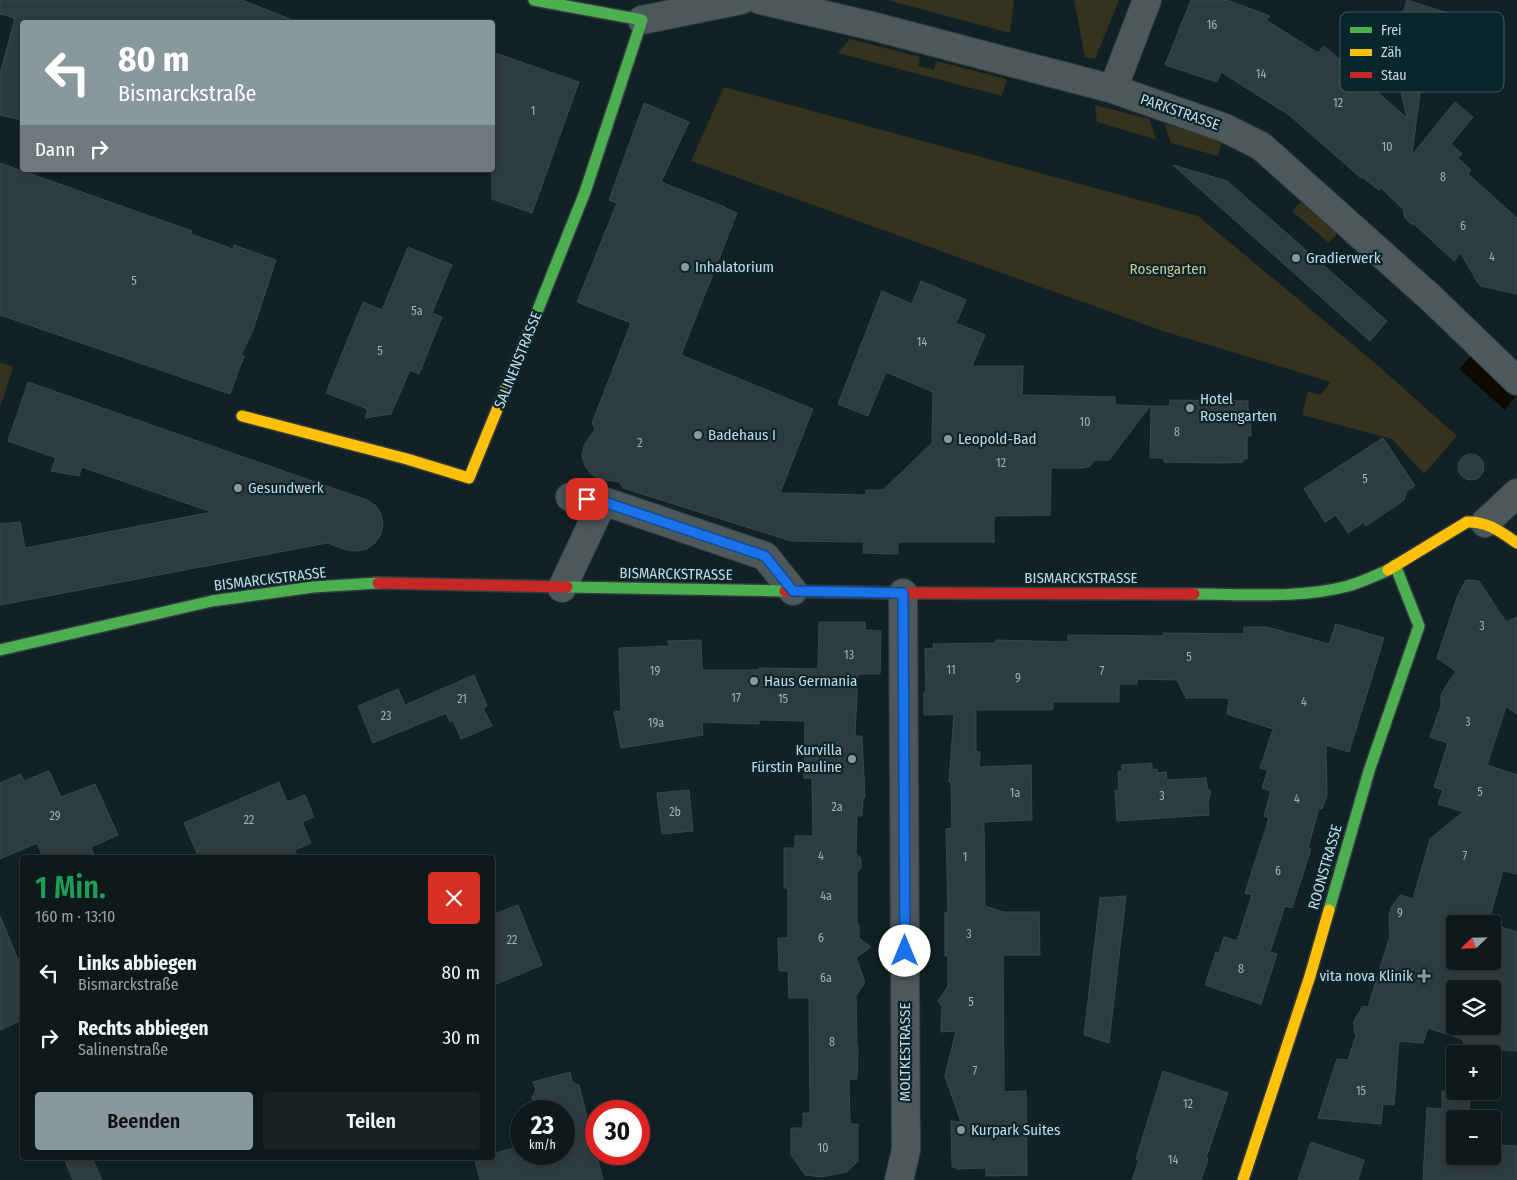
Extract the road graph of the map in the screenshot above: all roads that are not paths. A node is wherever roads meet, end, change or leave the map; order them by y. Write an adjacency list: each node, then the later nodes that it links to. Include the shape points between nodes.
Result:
1 (534, 0): 5 (main road)
2 (740, 0): 5 (street)
3 (760, 0): 6 (street, PARKSTRASSE)
4 (1147, 0): 6 (street)
5 (642, 20): 8 (main road, SALINENSTRASSE, via 585,192 469,478)
6 (1113, 89): 7 (street, PARKSTRASSE, via 1225,128 1261,146 1432,299)
7 (1517, 381)
8 (242, 416)
9 (1517, 493): 12 (street)
10 (570, 497): 11 (street)
11 (604, 502): 15 (street); 16 (street, via 765,556)
12 (1485, 523): 13 (main road); 14 (main road, BISMARCKSTRASSE, via 1477,520 1467,522)
13 (1517, 543)
14 (1395, 565): 17 (main road, BISMARCKSTRASSE, via 1357,583 1317,592 1285,594); 20 (main road, ROONSTRASSE, via 1420,626 1368,771 1310,976)
15 (562, 588): 16 (main road, BISMARCKSTRASSE); 18 (main road, BISMARCKSTRASSE, via 380,584 313,587 212,602)
16 (793, 591): 17 (main road, BISMARCKSTRASSE)
17 (903, 593): 19 (street, MOLTKESTRASSE, via 906,1150)
18 (0, 650)
19 (899, 1180)
20 (1243, 1180)

